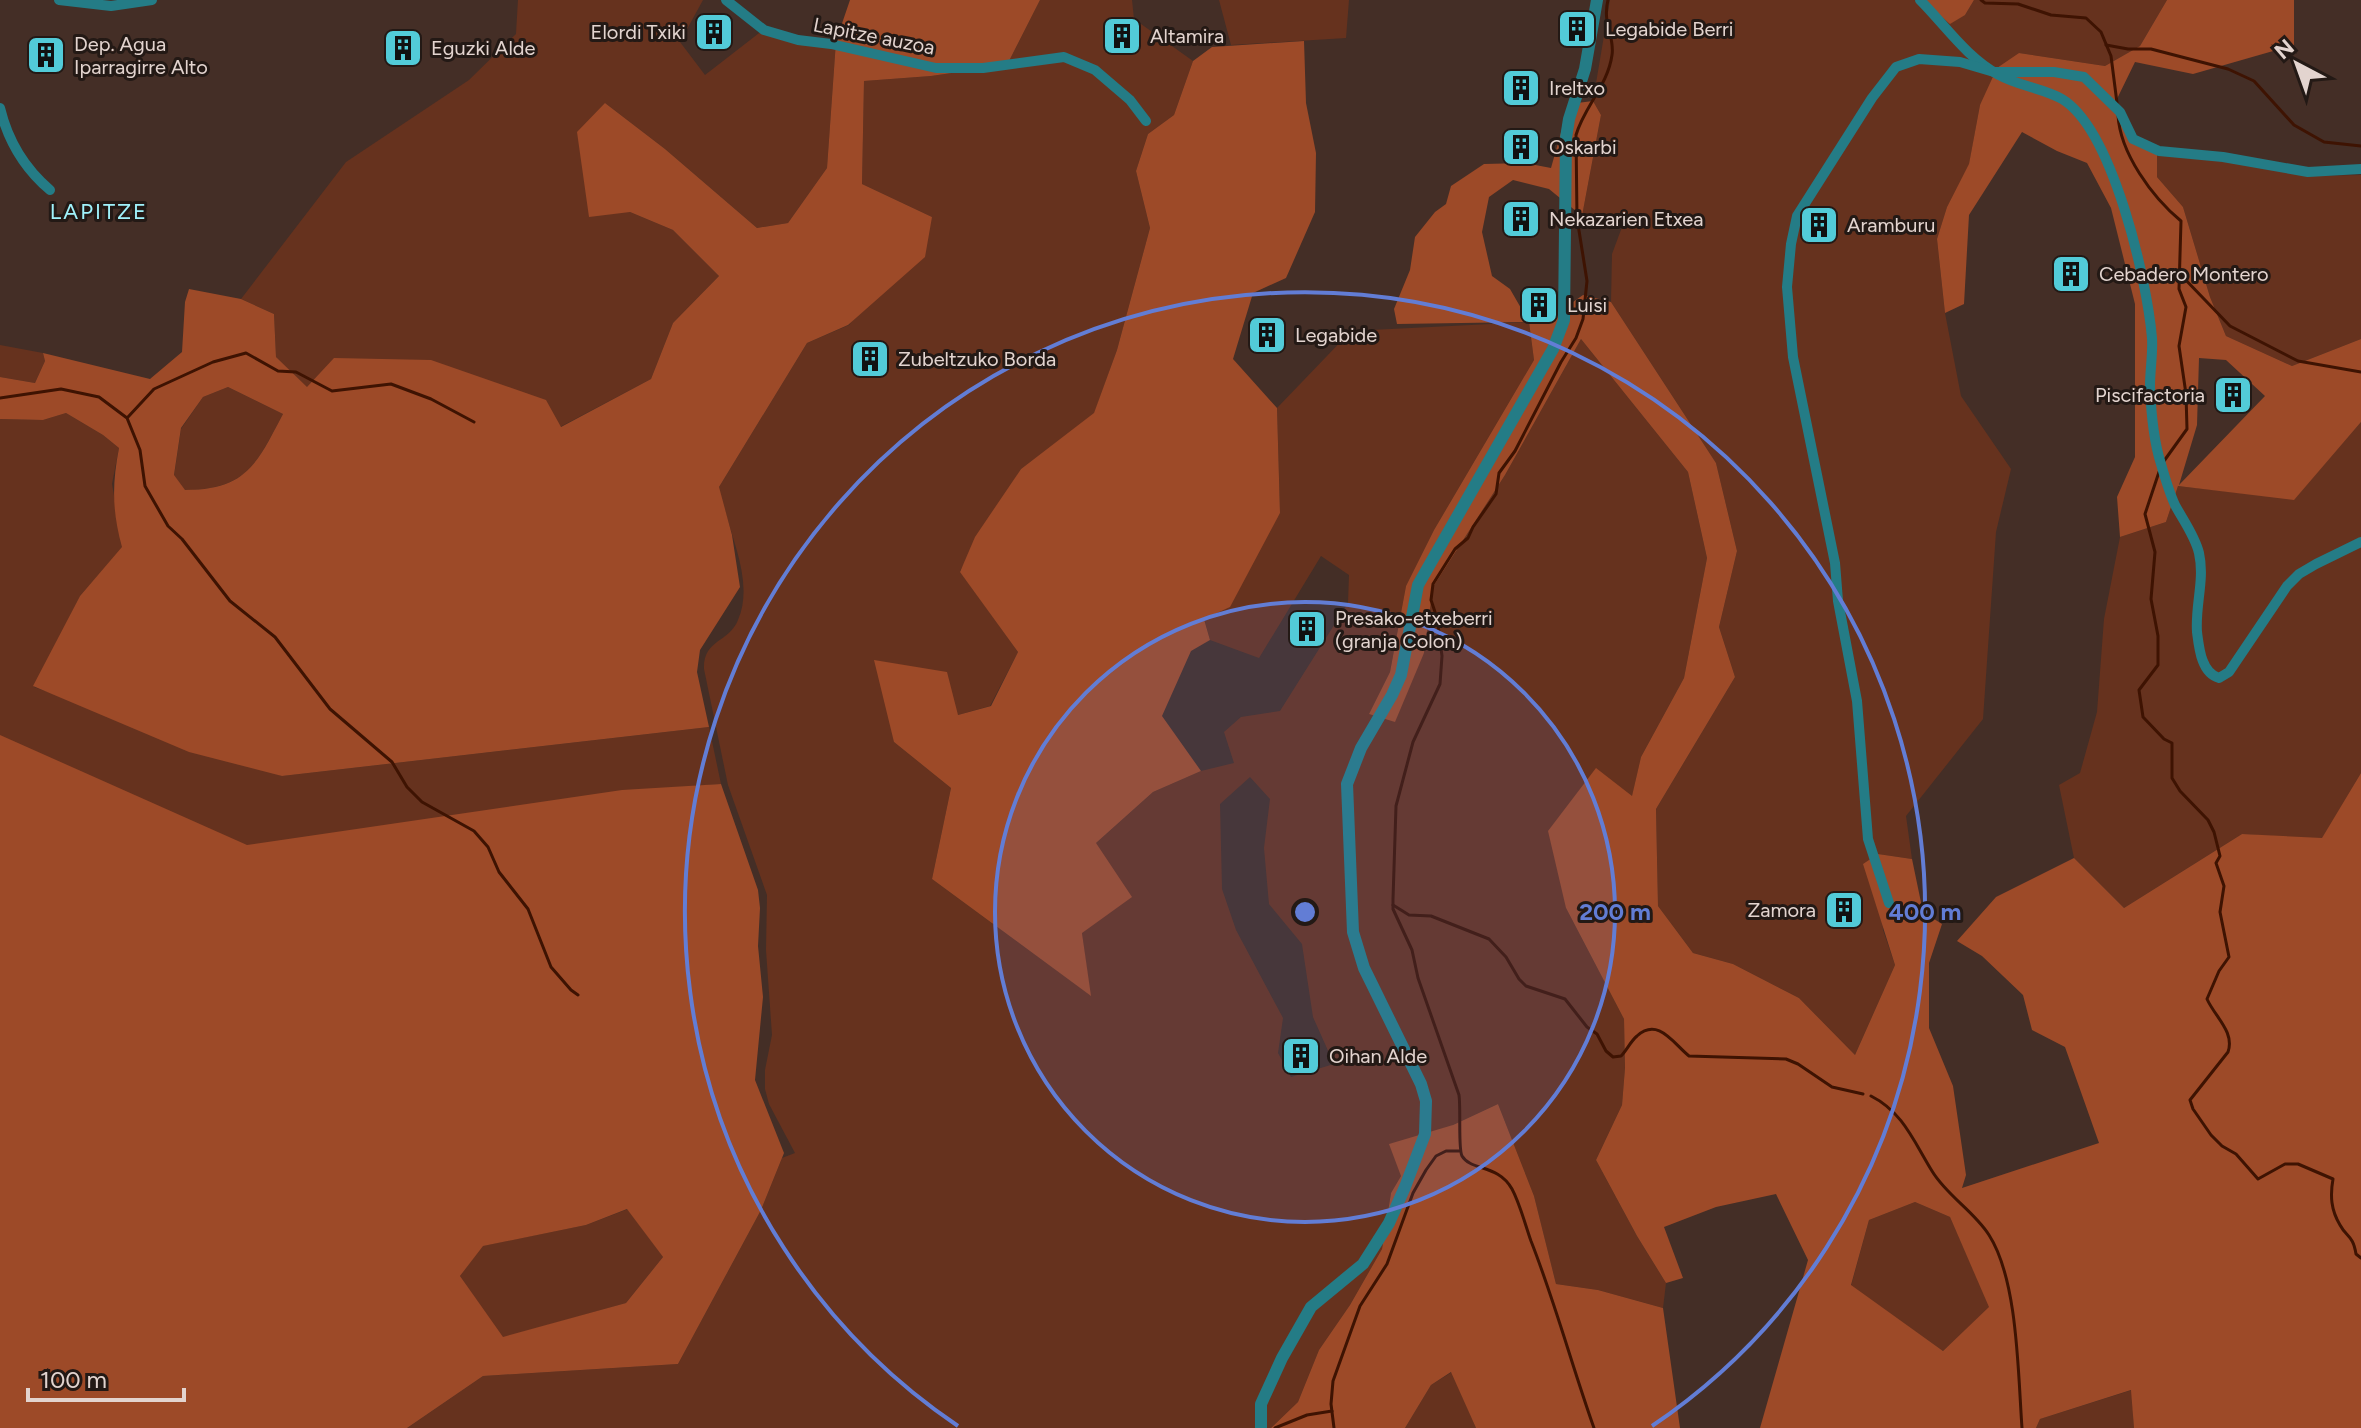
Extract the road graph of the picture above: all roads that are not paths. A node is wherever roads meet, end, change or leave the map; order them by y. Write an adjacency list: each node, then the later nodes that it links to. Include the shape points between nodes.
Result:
1 (59, 0): 2 (street, via 111,6)
2 (152, 0)
3 (726, 0): 8 (street, Lapitze auzoa, via 764,30 936,68 983,68 1064,57 1095,70)
4 (1597, 0): 13 (street, via 1566,138 1564,320 1553,349 1418,585 1401,675 1347,784 1353,932 1364,968 1421,1084 1425,1134 1389,1223 1363,1264 1311,1307 1282,1358 1261,1404)
5 (1920, 0): 6 (street)
6 (1994, 72): 9 (street, via 2084,77 2116,108 2133,139 2159,151 2308,172); 11 (street, via 2063,100 2090,126 2116,183 2145,287 2152,340 2152,422 2173,501 2199,551 2198,637 2213,676 2229,672 2299,574); 12 (street, via 1960,62 1919,59 1896,67 1797,216 1791,244 1787,287 1793,357 1857,701 1868,839)
7 (0, 108): 10 (street, via 17,153)
8 (1146, 121)
9 (2361, 169)
10 (50, 190)
11 (2361, 542)
12 (1889, 903)
13 (1261, 1428)

